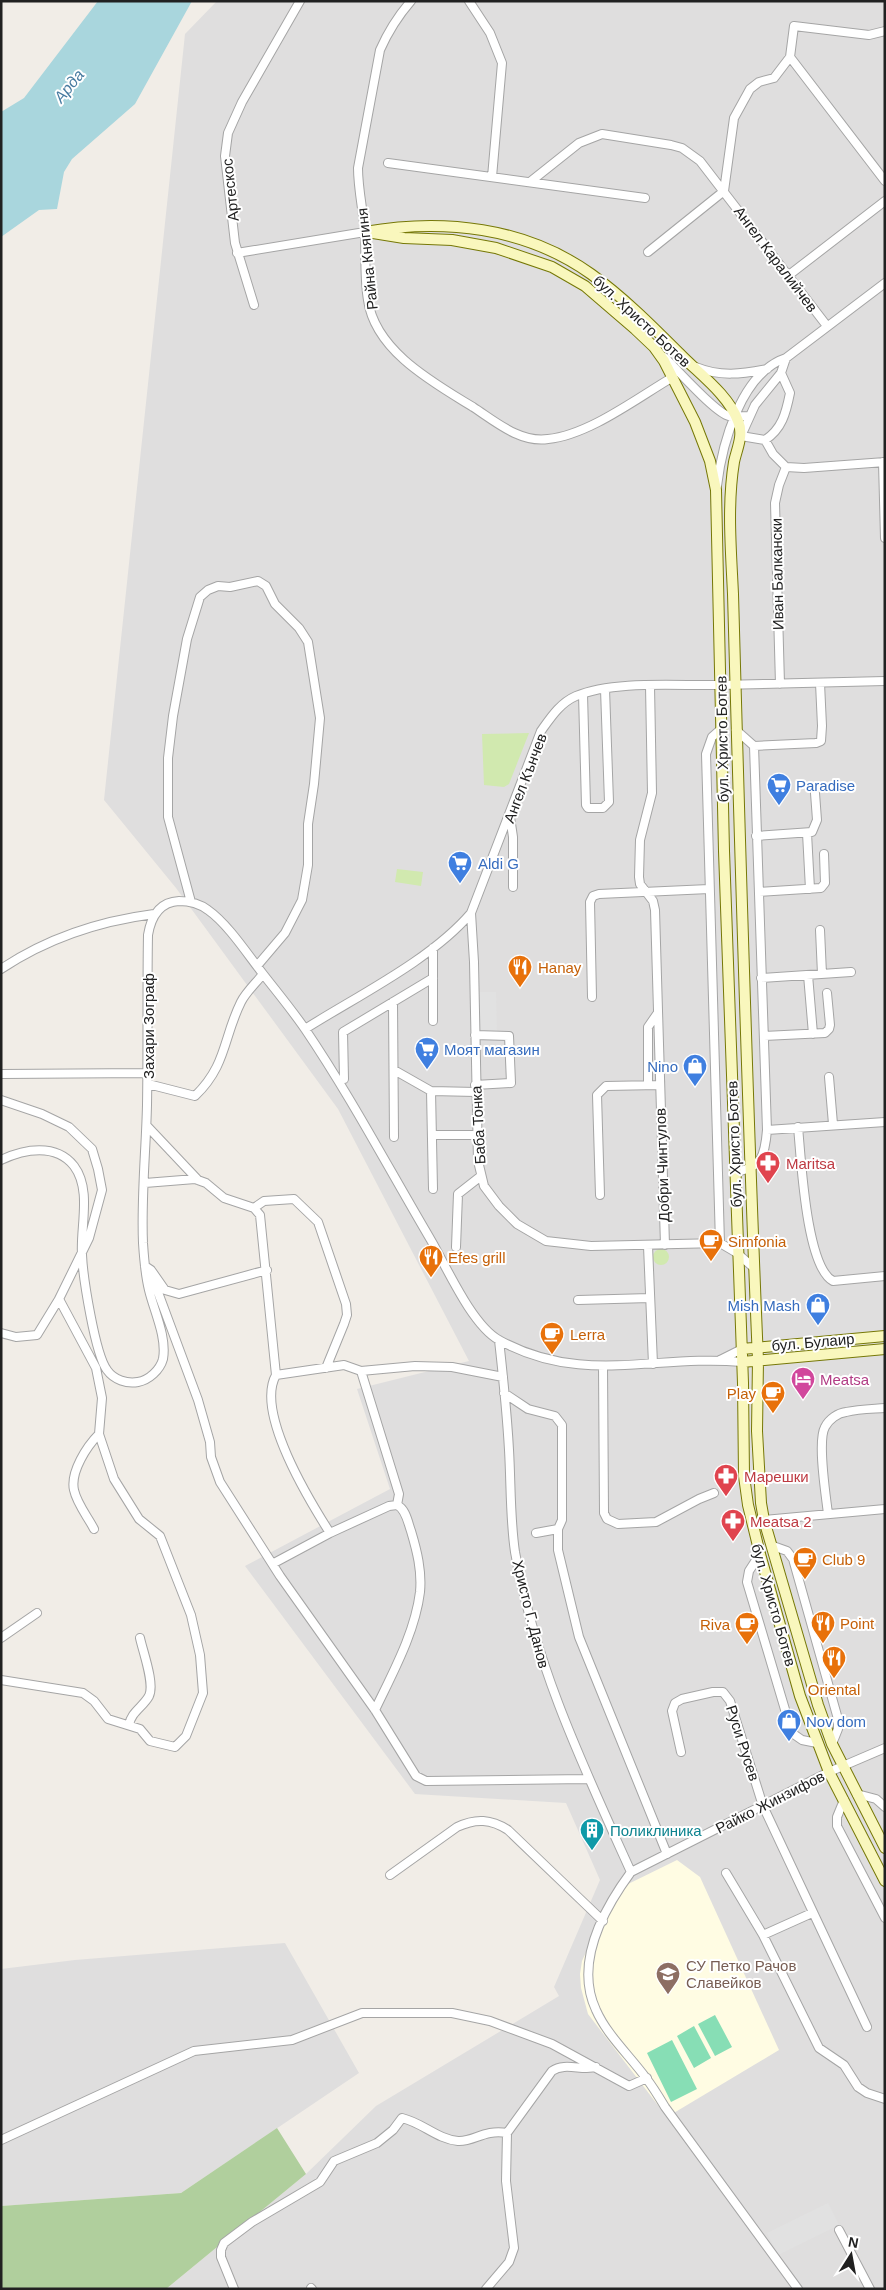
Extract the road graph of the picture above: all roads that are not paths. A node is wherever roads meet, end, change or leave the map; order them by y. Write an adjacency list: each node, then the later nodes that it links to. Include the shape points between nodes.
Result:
1 (300, 1): 15 (street, Артескос, via 242,102 228,133 225,156)
2 (411, 1): 13 (street, Райна Княгиня, via 386,35 374,75 358,168)
3 (470, 1): 7 (street, via 490,33 502,63)
4 (885, 30): 5 (street, via 869,35 794,26)
5 (790, 57): 8 (street); 10 (street, via 774,78 754,84 738,108)
6 (388, 163): 7 (street)
7 (492, 177): 9 (street)
8 (885, 181)
9 (530, 182): 10 (street, Ангел Каралийчев, via 586,139 611,134 682,148 700,161); 11 (street)
10 (724, 191): 14 (street); 16 (street, Ангел Каралийчев)
11 (645, 198)
12 (885, 201): 16 (street)
13 (365, 232): 15 (street); 20 (main road, бул. Христо Ботев, via 475,243 536,260 585,286); 22 (main road, бул. Христо Ботев, via 396,226 437,224 476,228 538,245 598,279 648,322); 25 (street, Райна Княгиня, via 368,301 378,328 415,371 516,434 537,440 569,435 591,426)
14 (648, 252)
15 (237, 253): 18 (street, Артескос)
16 (789, 274): 19 (street, Ангел Каралийчев)
17 (885, 284): 19 (street)
18 (254, 304)
19 (828, 326): 21 (street)
20 (654, 346): 25 (main road, бул. Христо Ботев); 26 (street, via 714,406 724,414)
21 (786, 358): 23 (street); 24 (street)
22 (689, 364): 23 (street, via 707,372 734,375); 26 (main road, бул. Христо Ботев, via 724,399)
23 (767, 369): 26 (street)
24 (781, 373): 27 (street); 29 (street, via 790,393 787,410 777,429)
25 (672, 377): 32 (main road, бул. Христо Ботев, via 703,443)
26 (735, 416): 27 (street); 28 (main road, бул. Христо Ботев); 32 (street, via 724,445)
27 (749, 416): 28 (street)
28 (741, 436): 29 (street); 38 (main road, бул. Христо Ботев, via 732,474 730,513)
29 (765, 440): 31 (street, via 773,454)
30 (884, 462): 31 (street, via 804,468); 33 (street)
31 (786, 466): 36 (street, Иван Балкански, via 775,502)
32 (716, 490): 37 (main road, бул. Христо Ботев)
33 (885, 538)
34 (885, 681): 35 (street, Ангел Кънчев)
35 (820, 683): 36 (street, Ангел Кънчев); 44 (street, via 821,741 816,744)
36 (780, 684): 38 (street, Ангел Кънчев)
37 (720, 685): 38 (street, Ангел Кънчев); 39 (street, Ангел Кънчев); 42 (main road, бул. Христо Ботев)
38 (735, 685): 43 (main road, бул. Христо Ботев)
39 (650, 686): 40 (street, Ангел Кънчев); 54 (street, Добри Чинтулов, via 652,793 640,840 640,884)
40 (605, 689): 41 (street, Ангел Кънчев); 41 (street, via 609,802 603,808 588,808 586,805)
41 (583, 694): 46 (street, Ангел Кънчев, via 556,710 541,731)
42 (721, 729): 51 (street, via 712,737 706,754); 98 (main road, бул. Христо Ботев)
43 (736, 730): 44 (street); 97 (main road, бул. Христо Ботев)
44 (754, 746): 48 (street)
45 (815, 793): 47 (street, via 817,824)
46 (510, 815): 50 (street); 56 (street, Ангел Кънчев)
47 (807, 834): 48 (street); 52 (street)
48 (756, 836): 53 (street)
49 (824, 854): 52 (street, via 824,886)
50 (513, 887)
51 (709, 889): 54 (street); 105 (street)
52 (810, 889): 53 (street)
53 (759, 892): 67 (street)
54 (648, 893): 69 (street, via 599,894 591,899); 71 (street, Добри Чинтулов, via 655,910)
55 (191, 902): 57 (street, via 172,902); 60 (street, via 216,917); 60 (street, via 168,817 168,758 187,639 200,597 208,590 258,581 266,586 275,604 308,642 320,718 308,824 308,865 302,900 285,933)
56 (471, 913): 59 (street, Ангел Кънчев); 75 (street, Баба Тонка)
57 (154, 914): 61 (street, via 100,924 22,955); 79 (street, Захари Зограф, via 148,935)
58 (820, 930): 64 (street)
59 (433, 948): 66 (street); 73 (street, Ангел Кънчев)
60 (257, 966): 63 (street)
61 (1, 969)
62 (851, 972): 64 (street)
63 (263, 974): 73 (street); 82 (street, via 242,1000 218,1068 195,1096)
64 (822, 974): 65 (street)
65 (808, 975): 67 (street); 74 (street)
66 (433, 978): 70 (street); 72 (street)
67 (761, 978): 76 (street)
68 (827, 993): 74 (street, via 829,1029)
69 (592, 998)
70 (393, 1002): 77 (street); 81 (street, via 343,1032)
71 (657, 1014): 83 (street, Добри Чинтулов, via 648,1027); 84 (street, Добри Чинтулов)
72 (433, 1022)
73 (305, 1029): 121 (street, via 456,1285 490,1334)
74 (813, 1034): 76 (street)
75 (475, 1035): 85 (street, Баба Тонка); 85 (street, via 509,1036 511,1083)
76 (764, 1036): 92 (street)
77 (394, 1070): 86 (street); 95 (street)
78 (1, 1074): 79 (street)
79 (148, 1074): 82 (street, Захари Зограф)
80 (829, 1077): 89 (street)
81 (344, 1079)
82 (148, 1084): 90 (street, Захари Зограф)
83 (648, 1085): 84 (street); 103 (street, via 606,1086 597,1095)
84 (659, 1085): 106 (street, Добри Чинтулов)
85 (476, 1088): 86 (street); 94 (street, Баба Тонка)
86 (430, 1091): 93 (street)
87 (1, 1100): 110 (street, via 69,1127 92,1150 102,1190)
88 (885, 1122): 89 (street)
89 (834, 1124): 91 (street)
90 (146, 1126): 100 (street); 101 (street, Захари Зограф)
91 (798, 1127): 92 (street); 114 (street, via 807,1219 823,1273 833,1281)
92 (767, 1130): 97 (street, via 763,1154)
93 (433, 1135): 94 (street); 102 (street)
94 (478, 1135): 99 (street, Баба Тонка)
95 (394, 1137)
96 (1, 1160): 110 (street, Захари Зограф, via 40,1150 64,1157 74,1167 84,1192)
97 (750, 1170): 98 (street); 112 (main road, бул. Христо Ботев)
98 (735, 1172): 109 (main road, бул. Христо Ботев)
99 (481, 1176): 107 (street, Баба Тонка, via 490,1194 510,1218 538,1237 557,1243 591,1246); 108 (street, via 458,1194)
100 (198, 1180): 101 (street); 104 (street, via 224,1198)
101 (145, 1183): 111 (street, Захари Зограф)
102 (434, 1189)
103 (600, 1194)
104 (254, 1208): 113 (street, via 262,1223); 130 (street, via 264,1201 294,1199 318,1222 346,1304 346,1315)
105 (720, 1244): 106 (street, Баба Тонка); 109 (street, Баба Тонка)
106 (665, 1245): 107 (street, Баба Тонка)
107 (648, 1246): 116 (street)
108 (456, 1247)
109 (737, 1253): 112 (street, Баба Тонка); 123 (main road, бул. Христо Ботев)
110 (82, 1256): 115 (street, Захари Зограф, via 101,1354 107,1370 117,1380 127,1383 151,1377 162,1361 164,1351); 117 (street)
111 (145, 1266): 113 (street, via 165,1290 179,1294); 115 (street, Захари Зограф)
112 (754, 1268): 122 (main road, бул. Христо Ботев)
113 (267, 1270): 132 (street)
114 (885, 1276)
115 (146, 1277): 148 (street, via 156,1287 198,1400 217,1476)
116 (650, 1298): 118 (street); 128 (street)
117 (59, 1299): 119 (street, via 37,1335 16,1337); 136 (street, via 96,1368 102,1398)
118 (578, 1300)
119 (1, 1333)
120 (885, 1336): 122 (main road, бул. Булаир)
121 (499, 1340): 129 (street, via 560,1362); 133 (street, Христо Г. Данов)
122 (758, 1347): 123 (main road, бул. Булаир); 126 (main road, бул. Христо Ботев)
123 (742, 1349): 125 (street); 127 (main road, бул. Христо Ботев)
124 (885, 1349): 126 (main road, бул. Булаир)
125 (720, 1360): 127 (street); 128 (street)
126 (758, 1360): 127 (main road, бул. Булаир); 141 (main road, бул. Христо Ботев, via 758,1431)
127 (742, 1362): 147 (main road, бул. Христо Ботев, via 744,1476)
128 (653, 1364): 129 (street)
129 (603, 1366): 137 (street, via 604,1513 607,1519 618,1524 656,1522)
130 (326, 1368): 131 (street, via 344,1365); 132 (street)
131 (360, 1371): 133 (street, via 415,1366 452,1367); 138 (street, via 398,1494)
132 (276, 1375): 144 (street, via 270,1399 288,1459 307,1498)
133 (503, 1377): 134 (street, Христо Г. Данов)
134 (504, 1393): 143 (street, via 528,1409 555,1416 562,1425 562,1520); 161 (street, Христо Г. Данов, via 511,1519 523,1588 543,1664)
135 (885, 1408): 140 (street, via 846,1412 831,1419 824,1428)
136 (99, 1434): 142 (street, via 88,1446 74,1484 76,1495); 154 (street, via 114,1479 139,1519 160,1536 191,1616 200,1656 202,1693 186,1736 175,1746 161,1745)
137 (714, 1493)
138 (397, 1505): 144 (street, via 388,1506); 153 (street, via 404,1510 418,1554 420,1592 412,1624)
139 (885, 1509): 140 (street)
140 (828, 1514): 141 (street)
141 (764, 1520): 146 (main road, бул. Христо Ботев)
142 (94, 1529)
143 (558, 1529): 145 (street); 167 (street, via 558,1550 579,1637)
144 (330, 1533): 148 (street)
145 (536, 1533)
146 (773, 1546): 156 (main road, бул. Христо Ботев); 156 (street, via 787,1551 793,1558 838,1719)
147 (760, 1554): 155 (main road, бул. Христо Ботев); 155 (street, via 749,1571 747,1582 789,1723 796,1737)
148 (274, 1563): 153 (street)
149 (37, 1613): 150 (street)
150 (1, 1638)
151 (140, 1638): 154 (street, via 152,1683 149,1696 130,1718)
152 (1, 1680): 154 (street, via 83,1693 108,1718)
153 (375, 1710): 161 (street, via 420,1780)
154 (129, 1725)
155 (817, 1744): 160 (main road, бул. Христо Ботев)
156 (832, 1744): 159 (main road, бул. Христо Ботев)
157 (885, 1748): 159 (street, Райко Жинзифов)
158 (680, 1752): 164 (street, Руси Русев, via 672,1711 675,1702 723,1692 730,1701)
159 (842, 1767): 160 (street, Райко Жинзифов); 162 (main road, бул. Христо Ботев)
160 (829, 1772): 163 (main road, бул. Христо Ботев); 164 (street, Райко Жинзифов)
161 (587, 1779): 168 (street, Христо Г. Данов)
162 (857, 1794): 165 (street, via 876,1799); 166 (main road, бул. Христо Ботев)
163 (844, 1800): 171 (main road, бул. Христо Ботев); 173 (street, via 837,1816 837,1826)
164 (763, 1806): 167 (street, Райко Жинзифов); 172 (street)
165 (885, 1807)
166 (885, 1848)
167 (668, 1854): 168 (street, Райко Жинзифов)
168 (631, 1872): 174 (street)
169 (726, 1873): 175 (street)
170 (390, 1875): 174 (street, via 457,1827 481,1820 496,1823 508,1830)
171 (885, 1881)
172 (812, 1912): 175 (street); 176 (street)
173 (885, 1918)
174 (603, 1921): 178 (street, via 592,1943 589,1960 593,2002 596,2012 620,2046)
175 (763, 1935): 179 (street, via 819,2048 844,2065 858,2087)
176 (867, 2027)
177 (596, 2067): 178 (street, via 629,2086); 180 (street, via 562,2066 552,2071); 181 (street, via 552,2044 469,2016 436,2012 362,2013 287,2041 194,2051)
178 (647, 2078): 185 (street)
179 (885, 2099)
180 (507, 2133): 183 (street, via 494,2130 461,2141 443,2138 416,2121 402,2118 377,2143 334,2161 320,2182 252,2222 224,2243 221,2258); 184 (street, via 506,2181 514,2248 509,2262)
181 (1, 2140)
182 (840, 2230): 186 (street)
183 (234, 2289)
184 (486, 2289)
185 (798, 2289)
186 (870, 2289)

